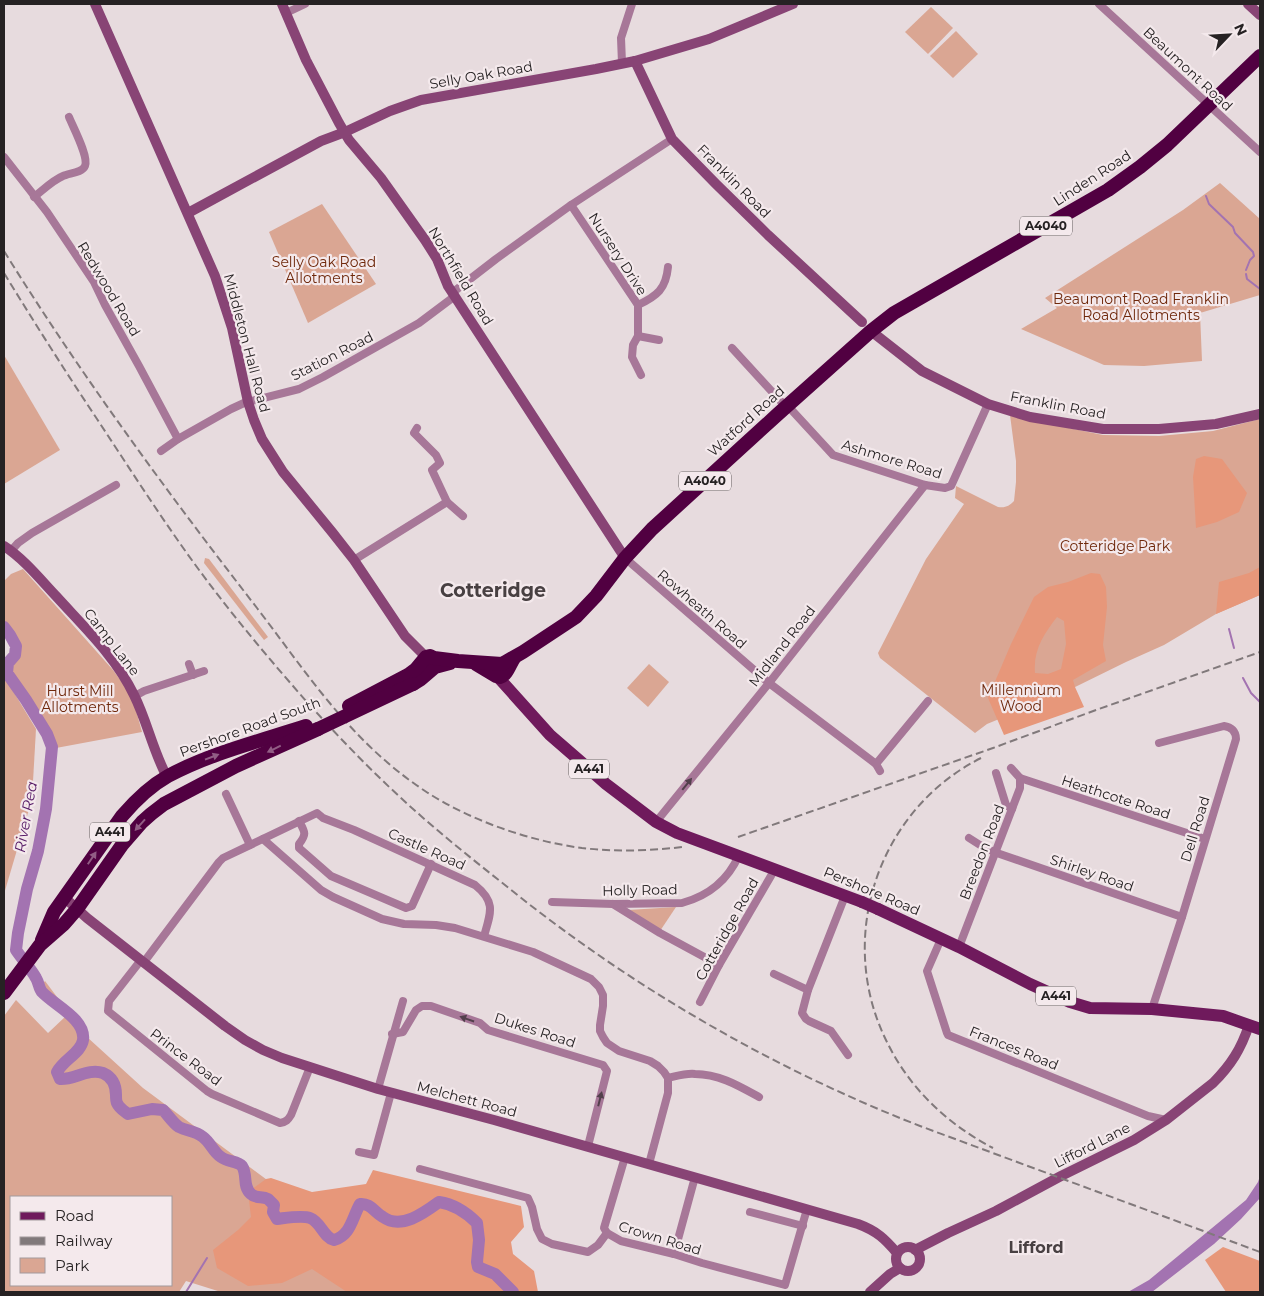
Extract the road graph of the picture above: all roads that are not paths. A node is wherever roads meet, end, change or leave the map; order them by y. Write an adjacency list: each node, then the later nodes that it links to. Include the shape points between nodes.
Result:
1 (96, 4): 20 (street, Middleton Hall Road)
2 (305, 4): 7 (street)
3 (632, 4): 11 (street, via 621,38)
4 (793, 4): 10 (street, Selly Oak Road, via 709,39)
5 (1099, 4): 12 (street, Beaumont Road)
6 (1248, 4): 8 (street)
7 (284, 8): 14 (street, Northfield Road, via 306,60)
8 (1260, 15)
9 (1260, 56): 12 (highway, Linden Road / A4040)
10 (635, 61): 11 (street, Selly Oak Road); 15 (street, Franklin Road)
11 (622, 63): 14 (street, Selly Oak Road, via 428,98)
12 (1209, 105): 16 (street, Beaumont Road); 24 (highway, Linden Road / A4040, via 1152,158 1108,190)
13 (64, 128): 18 (street, via 70,121 85,157 85,166 62,176)
14 (345, 132): 20 (street, Selly Oak Road, via 321,141); 22 (street, Northfield Road, via 425,240)
15 (672, 139): 19 (street, Station Road); 24 (street, Franklin Road)
16 (1260, 152)
17 (5, 158): 18 (street, Redwood Road)
18 (34, 197): 33 (street, Redwood Road, via 94,282)
19 (571, 205): 22 (street, Station Road); 23 (street, Nursery Drive)
20 (188, 213): 29 (street, Middleton Hall Road, via 226,306)
21 (668, 267): 23 (street, via 663,287)
22 (454, 294): 29 (street, Station Road, via 419,324 323,377 299,389); 43 (street, Northfield Road)
23 (638, 305): 25 (street, Nursery Drive)
24 (867, 327): 30 (street, Franklin Road, via 922,371); 31 (highway, Watford Road / A4040)
25 (638, 336): 26 (street); 28 (street, Nursery Drive, via 632,357)
26 (659, 340)
27 (732, 348): 31 (street, Ashmore Road)
28 (641, 375)
29 (248, 402): 33 (street, Station Road); 44 (street, Middleton Hall Road, via 262,439 283,472)
30 (988, 404): 32 (street, Franklin Road, via 1030,417 1103,429 1208,425); 39 (street, Ashmore Road, via 951,486)
31 (787, 406): 39 (street, Ashmore Road, via 834,455); 43 (highway, Watford Road / A4040, via 652,529)
32 (1260, 414)
33 (178, 439): 35 (street, Station Road)
34 (407, 440): 36 (street, via 415,431 436,455 440,464)
35 (162, 451)
36 (432, 470): 37 (street); 40 (street)
37 (422, 471)
38 (116, 485): 42 (street)
39 (925, 485): 50 (street, Midland Road)
40 (447, 502): 41 (street); 44 (street)
41 (463, 516)
42 (8, 549): 51 (street, Camp Lane, via 82,624 115,663)
43 (625, 558): 47 (highway, Watford Road / A4040, via 582,612); 50 (street, Rowheath Road)
44 (354, 560): 45 (street, Middleton Hall Road, via 405,636)
45 (430, 662): 47 (highway, A441, via 465,661); 53 (highway, Pershore Road South / A441); 53 (highway, Pershore Road South / A441, bridge, via 421,679 413,684 335,721)
46 (189, 664): 49 (street)
47 (502, 669): 63 (main road, Pershore Road / A441, via 511,693 550,735)
48 (204, 671): 49 (street)
49 (193, 675): 51 (street)
50 (769, 683): 52 (street, Rowheath Road, via 878,768); 63 (street, Midland Road, one-way to 50)
51 (135, 696): 57 (street, Camp Lane)
52 (928, 701)
53 (313, 726): 57 (highway, Pershore Road South / A441, one-way to 53, via 236,748); 60 (highway, Pershore Road South / A441, one-way to 60)
54 (1159, 743): 66 (street, Dell Road, via 1224,726 1236,735)
55 (1011, 768): 58 (street)
56 (996, 773): 61 (street, via 1006,805)
57 (167, 777): 60 (highway); 73 (highway, Pershore Road South / A441, one-way to 57, via 122,816)
58 (1020, 778): 61 (street, Breedon Road); 66 (street, Heathcote Road)
59 (226, 794): 67 (street)
60 (179, 796): 76 (highway, Pershore Road South / A441, one-way to 76, via 142,822)
61 (1012, 809): 68 (street, Breedon Road)
62 (299, 821): 65 (street); 70 (street, Castle Road, via 317,812 323,818); 70 (street, via 305,834 299,848 331,876 406,908 412,906)
63 (656, 822): 69 (main road, Pershore Road / A441, via 676,833)
64 (969, 838): 68 (street, Shirley Road)
65 (263, 839): 67 (street); 78 (street, via 321,890 375,916 404,924 436,925)
66 (1205, 839): 77 (street, Dell Road)
67 (250, 845): 82 (street, via 217,864)
68 (994, 852): 77 (street, Shirley Road); 81 (street, Breedon Road)
69 (739, 855): 71 (main road, Pershore Road / A441); 75 (street, Holly Road, via 722,880 690,901)
70 (431, 864): 78 (street, Castle Road, via 475,884 488,897 490,914)
71 (775, 869): 72 (main road, Pershore Road / A441); 83 (street, Cotteridge Road)
72 (845, 896): 79 (main road, Pershore Road / A441, bridge); 85 (street)
73 (65, 898): 76 (street, Melchett Road); 80 (highway, Pershore Road South / A441, via 54,912)
74 (552, 902): 75 (street, Holly Road)
75 (613, 904): 83 (street)
76 (77, 909): 80 (highway, Pershore Road South / A441); 82 (street, Melchett Road)
77 (1182, 917): 89 (street, Dell Road)
78 (484, 936): 94 (street, via 533,952 591,979 603,995 600,1025 603,1038 618,1051 650,1061)
79 (941, 939): 81 (main road, Pershore Road / A441); 98 (street, Frances Road, via 927,971 950,1037 1148,1116)
80 (40, 945): 86 (highway, Pershore Road South / A441)
81 (959, 947): 89 (main road, Pershore Road / A441, via 1070,1002 1090,1008)
82 (143, 961): 93 (street, Melchett Road, via 245,1040); 93 (street, Prince Road, via 109,1001 108,1011 212,1094 280,1123 291,1115)
83 (719, 966): 88 (street, Cotteridge Road)
84 (774, 974): 85 (street)
85 (808, 990): 92 (street, via 802,1013 832,1031)
86 (4, 994)
87 (403, 1001): 91 (street)
88 (700, 1002)
89 (1152, 1009): 90 (main road, Pershore Road / A441, via 1223,1016)
90 (1256, 1028): 98 (street, Lifford Lane, via 1227,1068)
91 (392, 1034): 95 (street); 99 (street, Dukes Road, one-way to 91, via 607,1071 603,1065 488,1030 431,1006 416,1010 403,1032)
92 (848, 1055)
93 (310, 1067): 95 (street, Melchett Road)
94 (668, 1078): 97 (street, via 707,1075 733,1082); 102 (street, via 668,1092)
95 (378, 1089): 96 (street, Melchett Road)
96 (391, 1093): 99 (street, Melchett Road); 100 (street, via 374,1155)
97 (759, 1097)
98 (1166, 1120): 109 (street, Lifford Lane, via 1134,1140)
99 (588, 1146): 101 (street, Melchett Road)
100 (359, 1152)
101 (625, 1157): 102 (street, Melchett Road); 108 (street, via 604,1228)
102 (649, 1164): 104 (street, Melchett Road)
103 (420, 1169): 108 (street, Crown Road, via 528,1198 542,1239 552,1244 588,1252)
104 (695, 1177): 105 (street, Melchett Road); 111 (street)
105 (807, 1209): 107 (street); 110 (street, Melchett Road, via 870,1228)
106 (750, 1212): 107 (street)
107 (802, 1226): 111 (street, Crown Road, via 785,1285)
108 (607, 1233): 111 (street, Crown Road, via 621,1241)
109 (915, 1250): 110 (street, Lifford Lane, via 906,1248); 112 (street, via 919,1260 916,1267 910,1271)
110 (897, 1253): 112 (street, via 896,1261)
111 (674, 1254)
112 (900, 1268): 113 (street)
113 (870, 1292)

